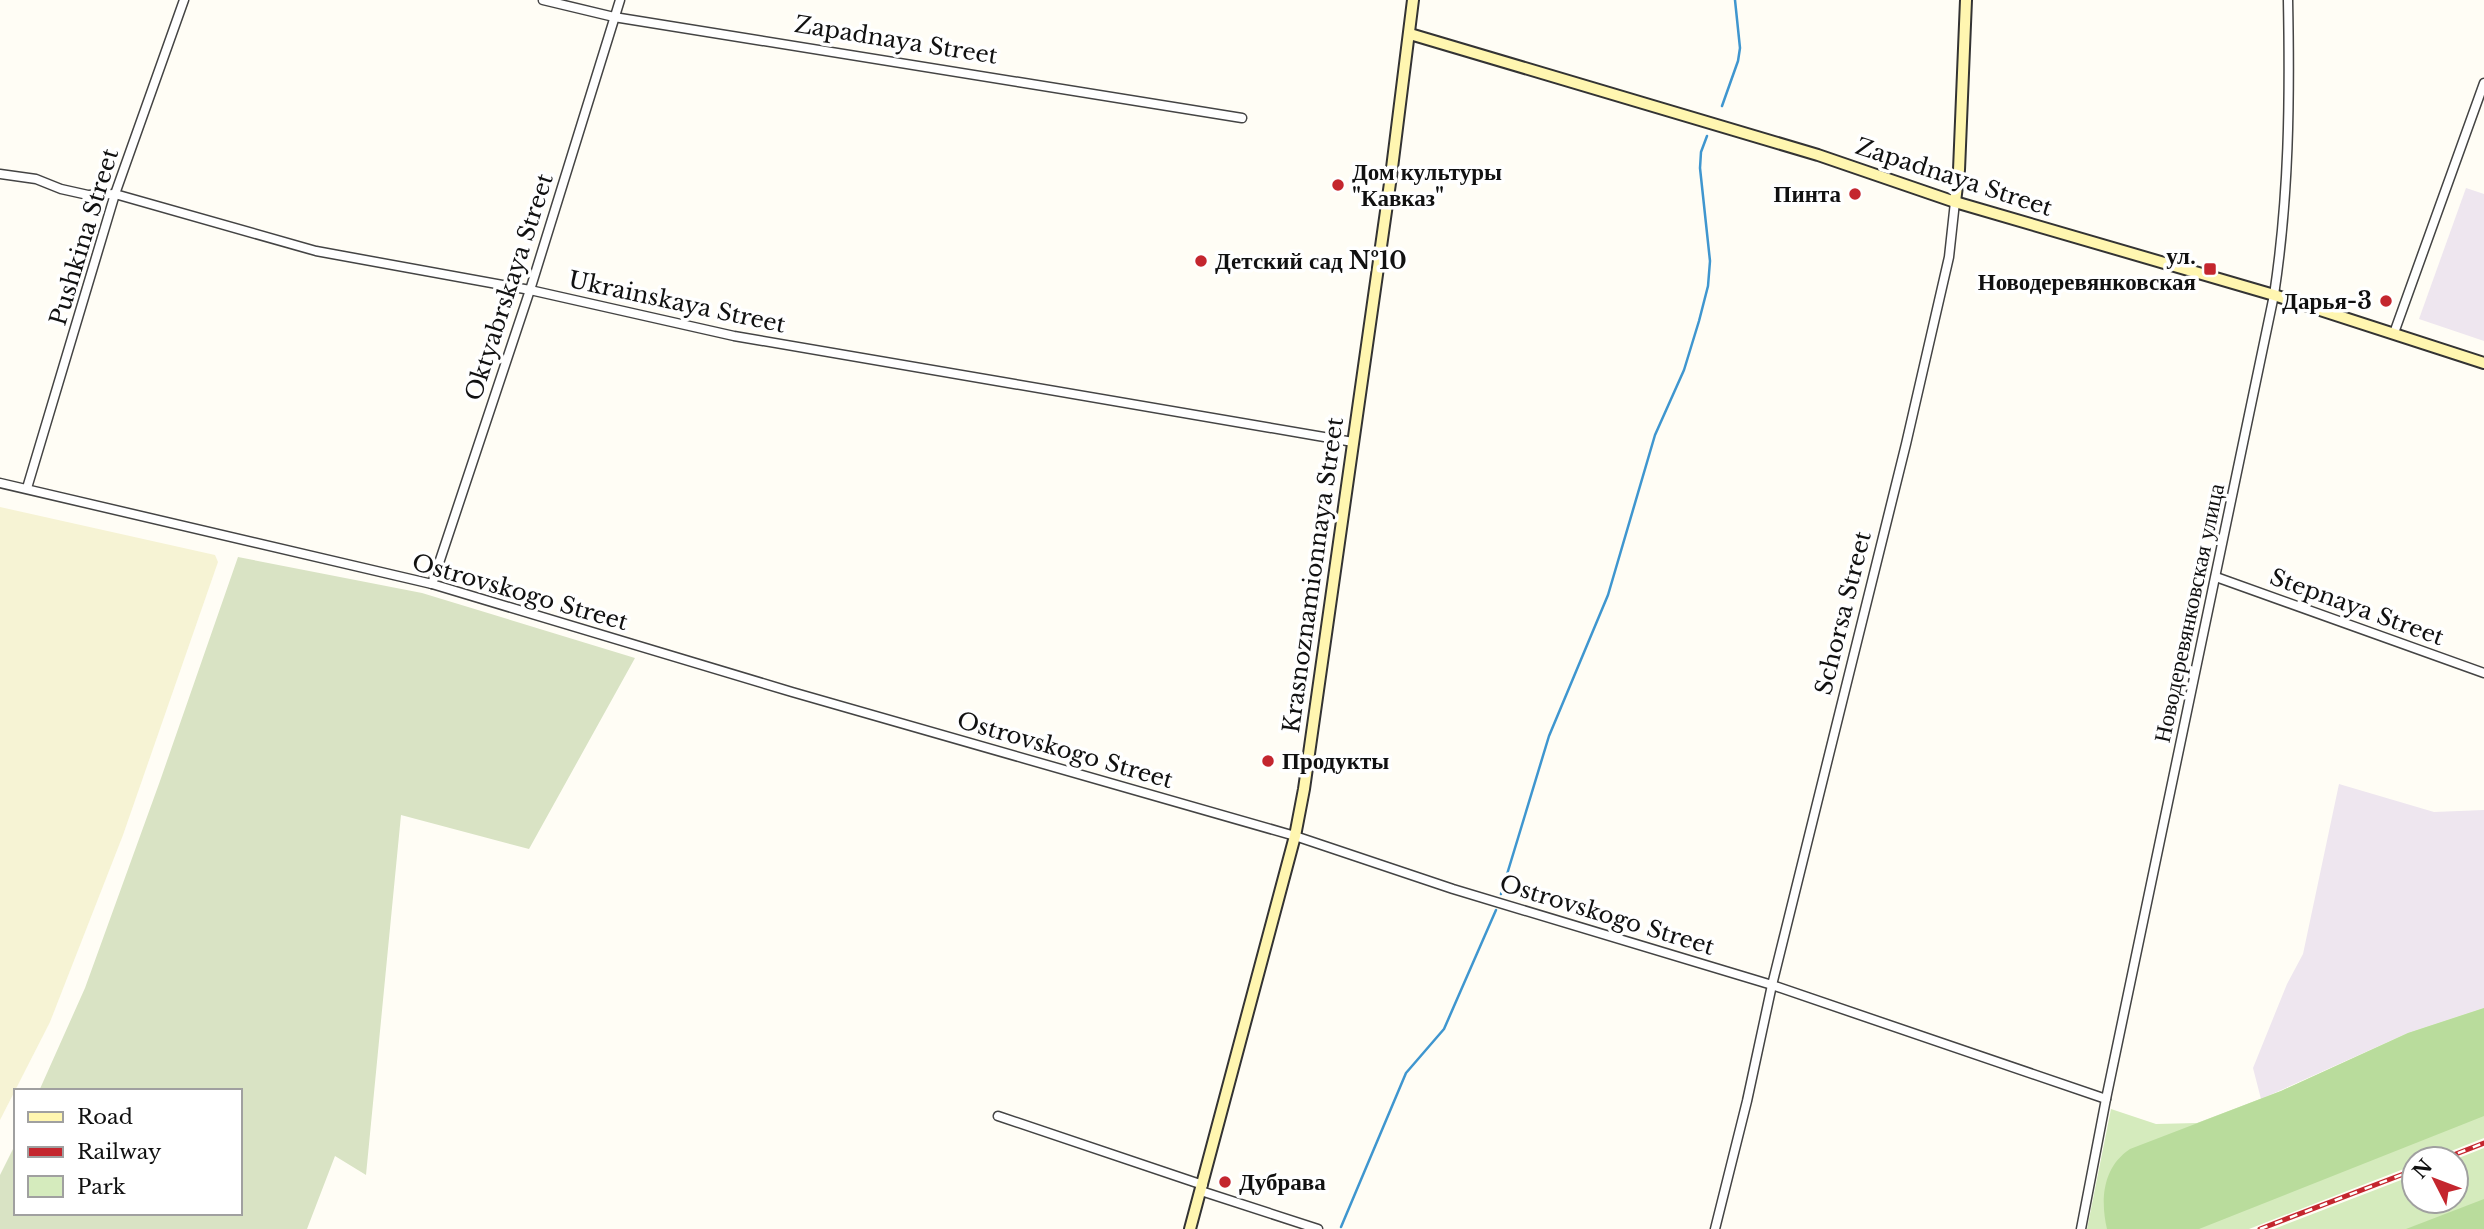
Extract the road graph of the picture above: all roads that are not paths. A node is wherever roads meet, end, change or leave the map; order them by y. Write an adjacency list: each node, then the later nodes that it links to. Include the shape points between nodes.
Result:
1 (184, 0): 12 (street, Pushkina Street)
2 (543, 0): 7 (street, Zapadnaya Street)
3 (620, 0): 7 (street, Oktyabrskaya Street)
4 (1413, 0): 8 (main road, Krasnoznamionnaya Street)
5 (1966, 0): 13 (main road, Schorsa Street)
6 (2288, 0): 15 (street, Новодеревянковская улица, via 2288,179)
7 (614, 17): 10 (street, Zapadnaya Street); 14 (street, Oktyabrskaya Street)
8 (1410, 34): 13 (main road, Zapadnaya Street, via 1804,151); 18 (main road, Krasnoznamionnaya Street)
9 (2484, 83): 16 (street)
10 (1242, 118)
11 (0, 174): 12 (street, Ukrainskaya Street, via 88,195)
12 (115, 194): 14 (street, Ukrainskaya Street, via 316,251); 20 (street, Pushkina Street)
13 (1955, 202): 15 (main road, Zapadnaya Street); 25 (street, Schorsa Street, via 1949,257 1906,444)
14 (530, 290): 18 (street, Ukrainskaya Street, via 734,336); 22 (street, Oktyabrskaya Street)
15 (2274, 295): 16 (main road, Zapadnaya Street); 21 (street, Новодеревянковская улица)
16 (2394, 333): 17 (main road, Zapadnaya Street)
17 (2484, 363)
18 (1353, 442): 24 (main road, Krasnoznamionnaya Street)
19 (0, 483): 20 (street, Ostrovskogo Street)
20 (27, 488): 22 (street, Ostrovskogo Street)
21 (2216, 577): 23 (street, Stepnaya Street); 26 (street, Новодеревянковская улица)
22 (432, 584): 24 (street, Ostrovskogo Street)
23 (2484, 673)
24 (1295, 836): 25 (street, Ostrovskogo Street); 28 (main road, Krasnoznamionnaya Street)
25 (1772, 985): 26 (street, Ostrovskogo Street); 31 (street, Schorsa Street)
26 (2105, 1099): 32 (street, Новодеревянковская улица)
27 (998, 1116): 28 (street)
28 (1202, 1188): 29 (main road, Krasnoznamionnaya Street); 30 (street)
29 (1190, 1229)
30 (1318, 1229)
31 (1715, 1229)
32 (2081, 1229)

